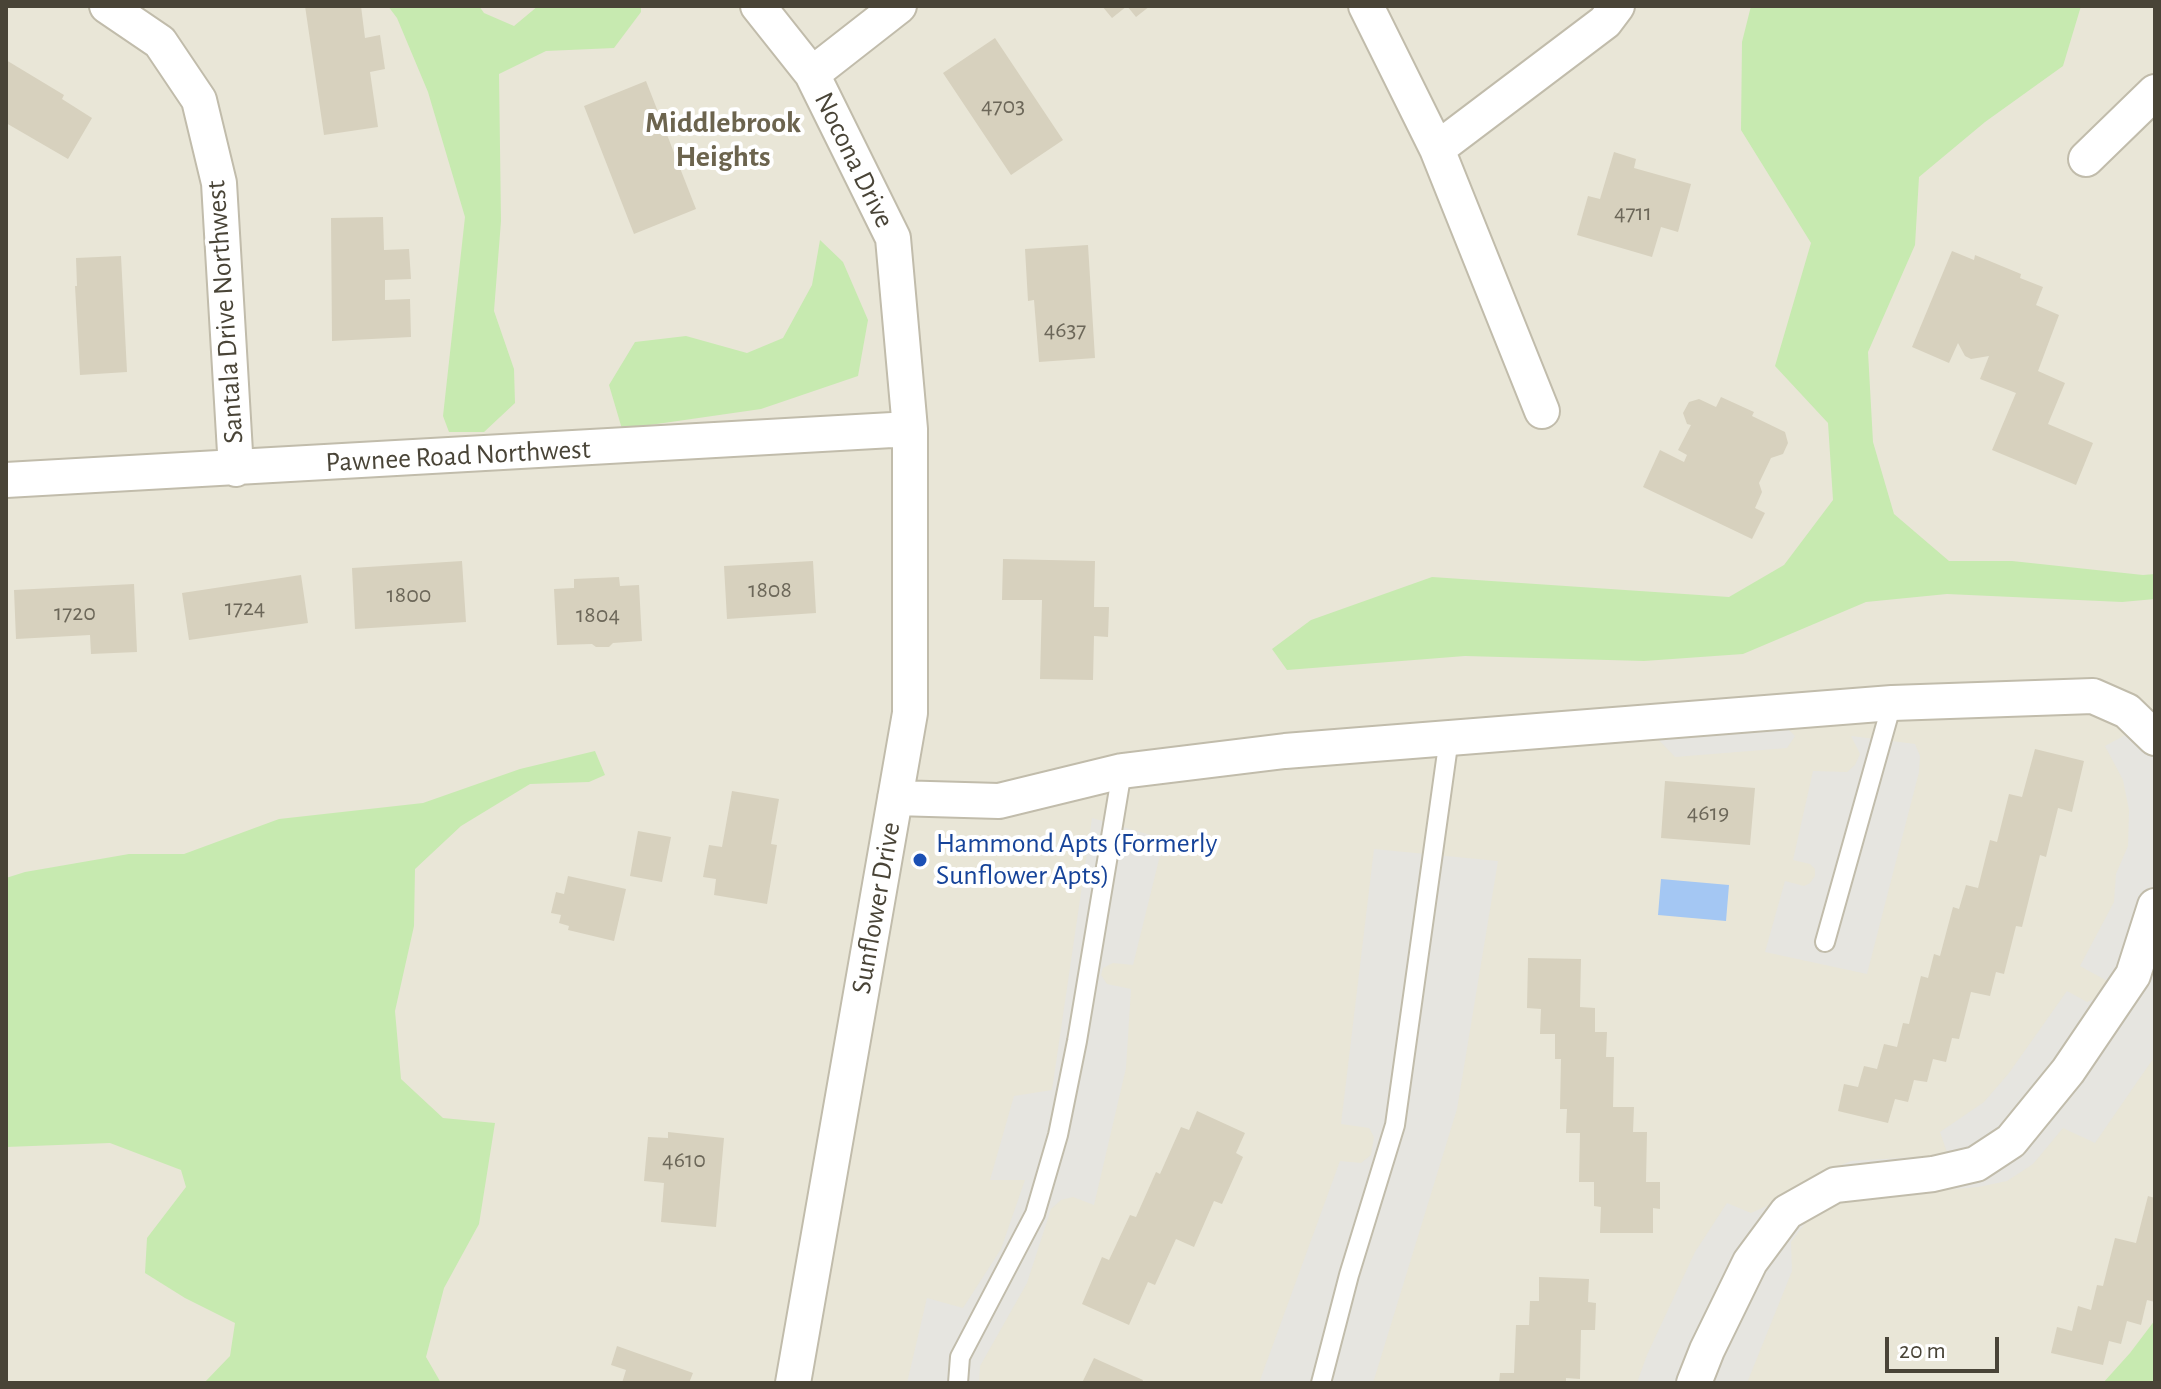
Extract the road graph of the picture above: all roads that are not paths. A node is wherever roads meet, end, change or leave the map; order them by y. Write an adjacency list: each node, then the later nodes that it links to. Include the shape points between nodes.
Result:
1 (107, 6): 12 (street, Santala Drive Northwest, via 160,42 199,100 219,183)
2 (758, 6): 6 (street, Nocona Drive)
3 (899, 6): 6 (street)
4 (1366, 6): 8 (street)
5 (1617, 6): 8 (street, via 1605,22)
6 (812, 74): 11 (street, Nocona Drive, via 893,238)
7 (2155, 92): 9 (street)
8 (1437, 149): 10 (street)
9 (2086, 159)
10 (1542, 411)
11 (910, 429): 12 (street, Pawnee Road Northwest); 18 (street, Sunflower Drive, via 910,713)
12 (236, 469): 13 (street, Pawnee Road Northwest)
13 (6, 480)
14 (1892, 703): 15 (street); 16 (street, via 2093,696 2127,711); 20 (lane)
15 (1449, 738): 17 (street); 23 (lane, via 1395,1125)
16 (2155, 738)
17 (1122, 771): 18 (street, via 999,801); 22 (lane, via 1058,1135 1035,1214 960,1357)
18 (895, 798): 21 (street, Sunflower Drive)
19 (2155, 906): 24 (street, via 2133,975 2068,1071 2011,1141 1976,1164 1835,1185 1787,1212 1750,1262)
20 (1825, 942)
21 (793, 1383)
22 (958, 1383)
23 (1321, 1383)
24 (1694, 1383)

